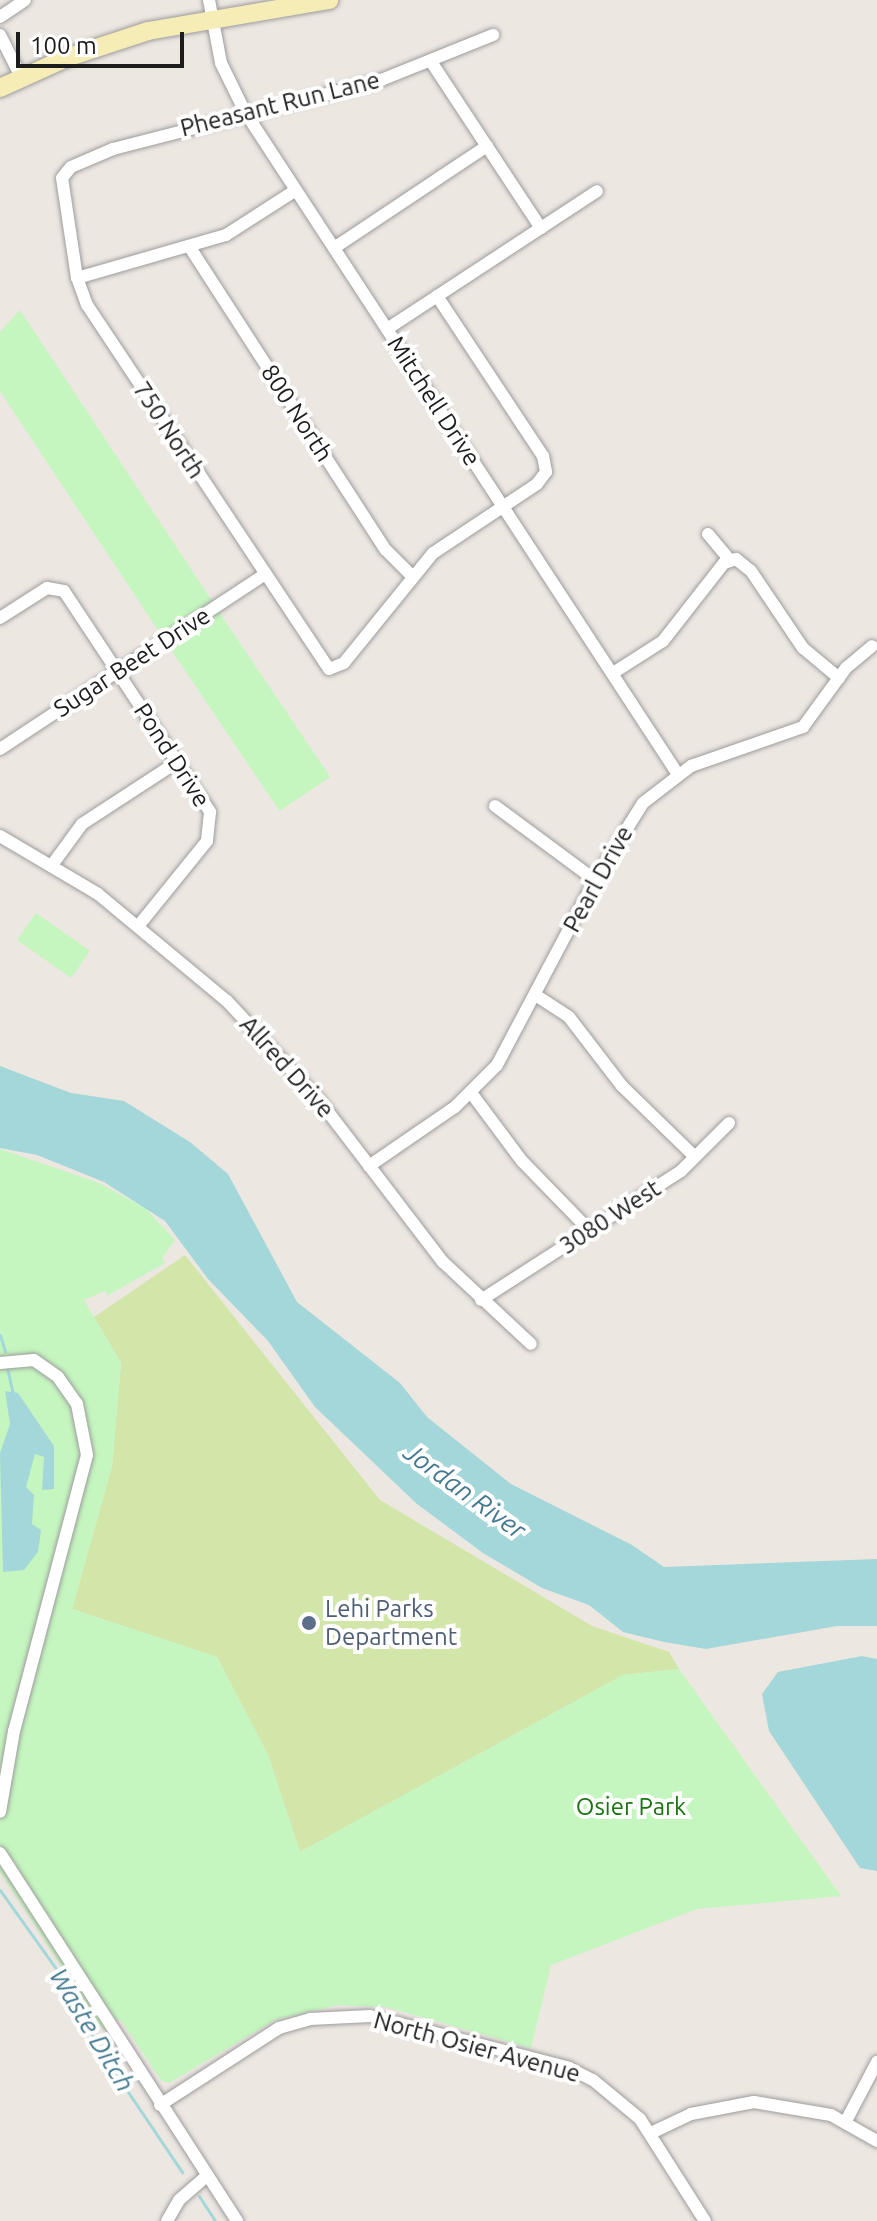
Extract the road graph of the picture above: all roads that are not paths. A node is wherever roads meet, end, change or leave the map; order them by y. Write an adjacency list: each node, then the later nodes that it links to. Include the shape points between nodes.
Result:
1 (25, 0): 4 (street)
2 (209, 0): 5 (street, Mitchell Drive)
3 (329, 0): 5 (street)
4 (0, 17)
5 (213, 20): 9 (street, via 148,31); 11 (street, Mitchell Drive, via 225,74)
6 (0, 35): 9 (street)
7 (493, 35): 8 (street, Pheasant Run Lane)
8 (432, 63): 11 (street, Pheasant Run Lane, via 354,88); 12 (street)
9 (21, 77): 10 (street)
10 (0, 88)
11 (245, 112): 13 (street, Pheasant Run Lane, via 113,149); 14 (street, Mitchell Drive)
12 (487, 146): 16 (street); 18 (street)
13 (67, 171): 19 (street, 750 North, via 61,186)
14 (296, 190): 17 (street, via 226,235); 18 (street, Mitchell Drive)
15 (597, 191): 16 (street)
16 (541, 228): 20 (street)
17 (189, 246): 19 (street); 26 (street, 800 North, via 386,550)
18 (334, 248): 21 (street, Mitchell Drive)
19 (77, 278): 25 (street, 750 North, via 94,317)
20 (437, 296): 21 (street); 22 (street, via 543,456 546,472 537,484)
21 (387, 329): 22 (street, Mitchell Drive)
22 (503, 506): 26 (street, via 433,553); 30 (street, Mitchell Drive)
23 (708, 534): 24 (street)
24 (730, 560): 30 (street, via 670,634); 31 (street, via 745,564 803,648)
25 (264, 575): 26 (street, 750 North, via 329,669 344,663); 29 (street, Sugar Beet Drive)
26 (412, 576)
27 (0, 618): 29 (street, Pond Drive, via 56,587 67,594)
28 (872, 646): 31 (street, Pearl Drive)
29 (118, 671): 32 (street, Sugar Beet Drive); 33 (street, Pond Drive)
30 (613, 673): 34 (street, Mitchell Drive)
31 (839, 678): 34 (street, Pearl Drive, via 812,719 794,733)
32 (0, 749)
33 (177, 762): 37 (street, via 82,824); 39 (street, Pond Drive, via 210,812 211,830)
34 (677, 773): 38 (street, Pearl Drive, via 635,813)
35 (495, 806): 38 (street)
36 (0, 836): 37 (street, Allred Drive)
37 (52, 865): 39 (street, Allred Drive)
38 (595, 880): 40 (street, Pearl Drive)
39 (139, 925): 44 (street, Allred Drive, via 264,1037)
40 (537, 996): 41 (street, Pearl Drive, via 509,1049); 43 (street, via 569,1017 614,1078)
41 (472, 1094): 44 (street, Pearl Drive); 45 (street, via 522,1161)
42 (729, 1123): 43 (street, 3080 West)
43 (693, 1155): 45 (street, 3080 West, via 681,1171)
44 (369, 1166): 46 (street, Allred Drive, via 427,1244)
45 (589, 1230): 46 (street, 3080 West)
46 (481, 1300): 47 (street, Allred Drive)
47 (531, 1344)
48 (0, 1363): 49 (street, via 34,1360 58,1377 77,1404 87,1455 14,1731)
49 (0, 1812)
50 (0, 1853): 52 (street)
51 (877, 2062): 53 (street)
52 (160, 2105): 54 (street, North Osier Avenue, via 279,2028 310,2019 370,2016 569,2068 612,2091); 56 (street)
53 (846, 2121): 54 (street, via 808,2108 754,2102 691,2114); 55 (street)
54 (651, 2133): 59 (street, North Osier Avenue)
55 (877, 2141)
56 (207, 2176): 57 (street, via 179,2200); 58 (street)
57 (167, 2221)
58 (237, 2221)
59 (705, 2221)

